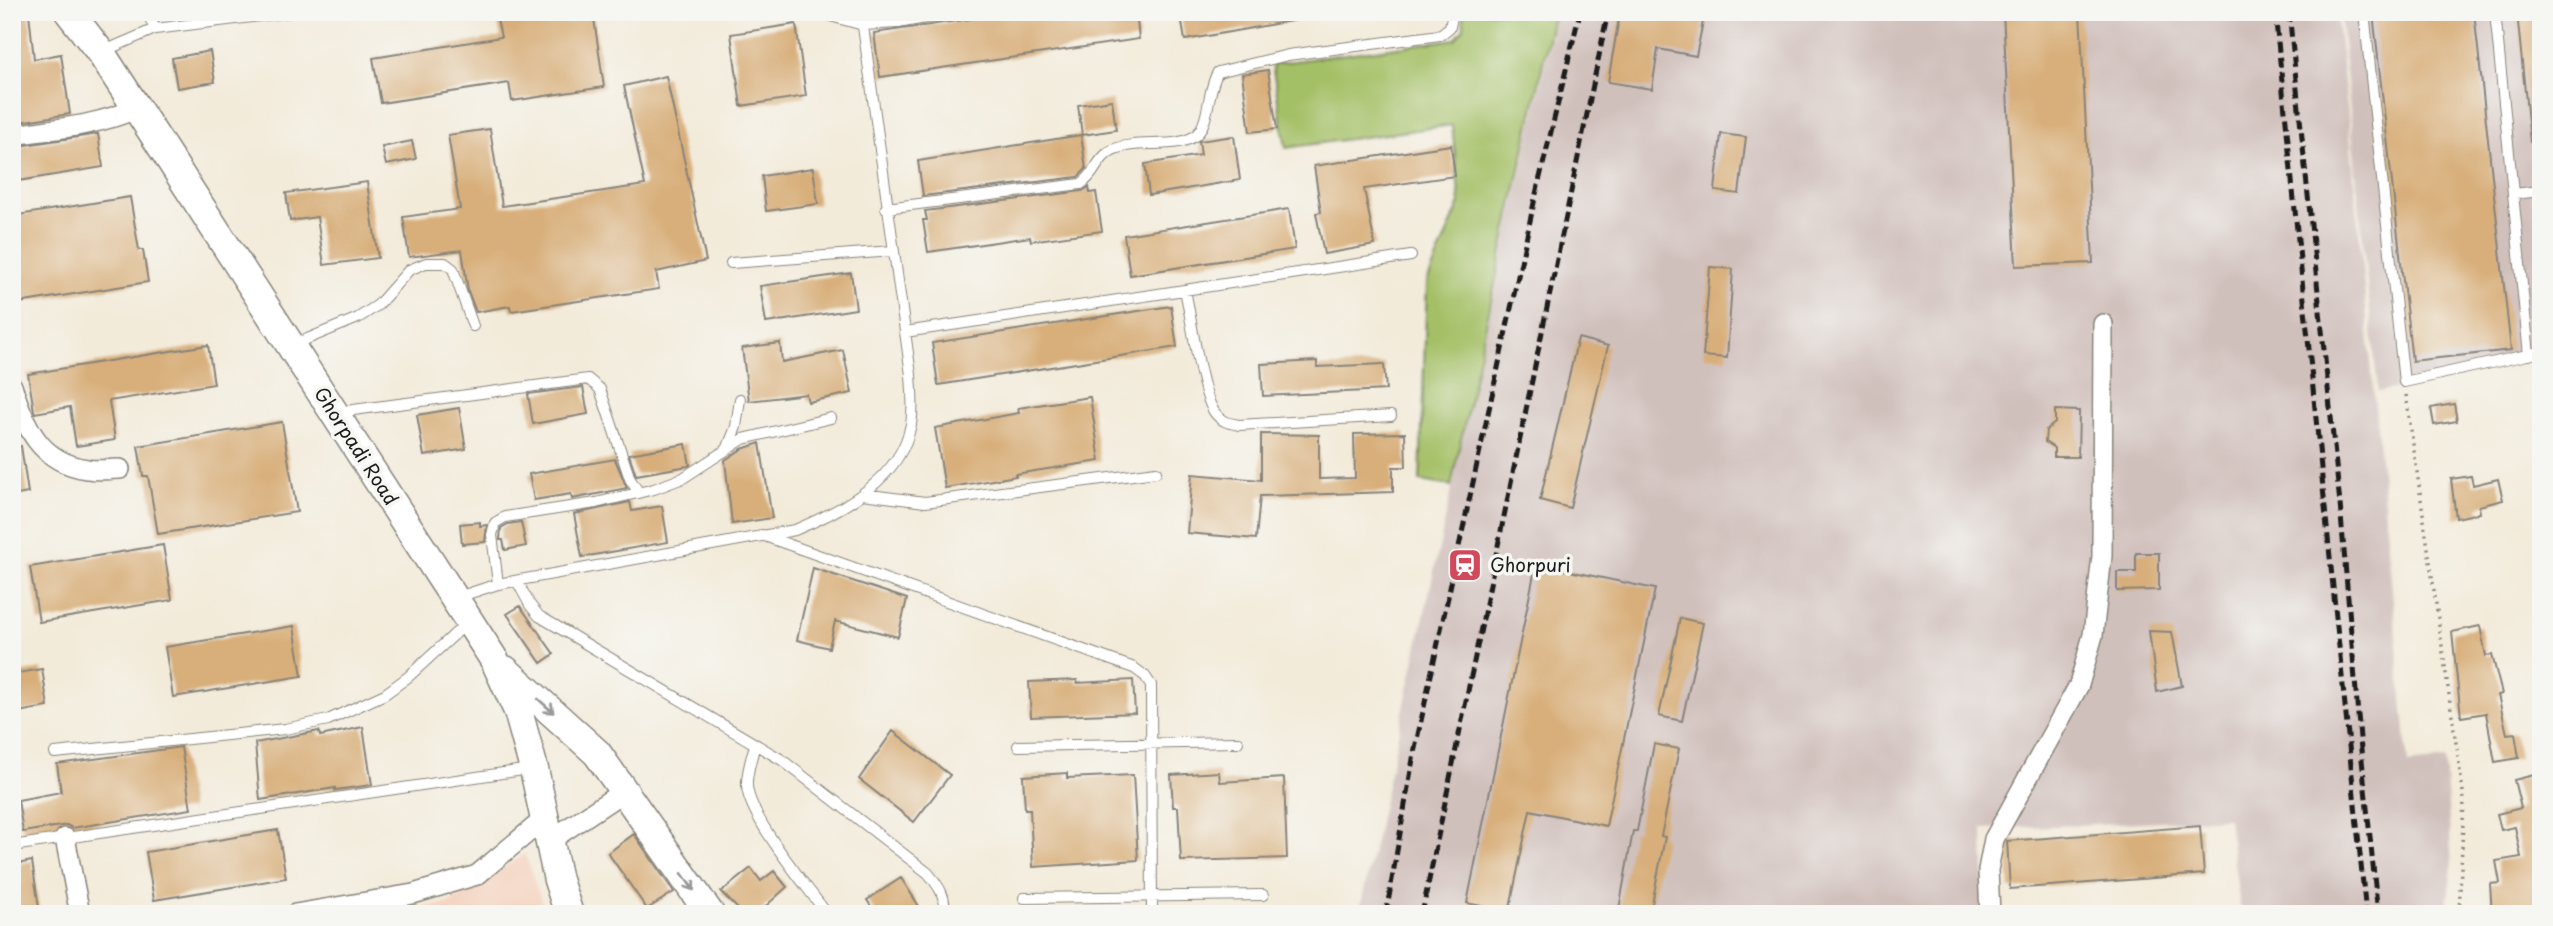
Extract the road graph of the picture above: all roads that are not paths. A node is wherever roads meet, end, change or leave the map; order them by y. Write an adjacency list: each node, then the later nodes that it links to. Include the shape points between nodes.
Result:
1 (69, 12): 12 (main road, Ghorpadi Road)
2 (147, 12): 11 (lane)
3 (291, 12): 11 (lane)
4 (816, 12): 10 (lane)
5 (860, 12): 10 (lane)
6 (957, 12): 10 (lane)
7 (1453, 12): 17 (lane, via 1450,27 1440,35 1288,55 1219,72 1212,81 1198,134 1187,140 1131,145 1109,152 1091,178 1081,184)
8 (2364, 12): 27 (lane, via 2404,382)
9 (2495, 12): 16 (lane)
10 (863, 25): 17 (lane)
11 (155, 29): 12 (lane)
12 (101, 53): 13 (main road, Ghorpadi Road)
13 (137, 108): 14 (street, via 96,123); 25 (main road, Ghorpadi Road)
14 (12, 135)
15 (2541, 191): 16 (lane)
16 (2513, 194): 27 (lane)
17 (886, 208): 18 (lane)
18 (893, 251): 20 (lane); 24 (lane)
19 (1411, 256): 21 (lane)
20 (731, 264)
21 (1185, 290): 24 (lane); 31 (lane, via 1205,387 1214,412 1225,422 1239,425)
22 (2103, 324): 63 (street, via 2102,556 2093,635 2079,685 1994,839 1988,870)
23 (473, 326): 25 (lane, via 453,269 444,263 426,263 409,270 377,305 358,318)
24 (905, 332): 37 (lane, via 912,386 911,426 904,447 882,479)
25 (291, 346): 30 (main road, Ghorpadi Road)
26 (2541, 352): 27 (lane)
27 (2529, 355)
28 (12, 386): 34 (street, via 35,441 57,459 88,470)
29 (740, 399): 33 (lane)
30 (334, 412): 36 (lane, via 588,379 600,389 630,479); 41 (main road, Ghorpadi Road)
31 (1391, 416)
32 (831, 418): 33 (lane, via 759,434)
33 (729, 447): 36 (lane, via 683,478)
34 (120, 469)
35 (1156, 472): 37 (lane, via 925,502)
36 (639, 493): 40 (lane, via 505,517 495,523 492,535)
37 (862, 494): 38 (lane, via 795,530)
38 (762, 534): 39 (lane); 45 (lane, via 1134,668 1150,685)
39 (517, 581): 40 (lane); 44 (lane, via 530,605 546,621)
40 (498, 583): 41 (lane)
41 (461, 610): 42 (main road, Ghorpadi Road); 47 (lane, via 408,677 384,694 328,720 285,729)
42 (495, 661): 48 (main road, Ghorpadi Road, via 518,711); 49 (main road, one-way to 49, via 597,753)
43 (1238, 742): 45 (lane)
44 (754, 744): 60 (lane, via 747,783 751,802); 61 (lane, via 782,760 928,873 943,895)
45 (1151, 744): 46 (lane); 54 (lane)
46 (1018, 746)
47 (55, 753)
48 (534, 769): 50 (main road, Ghorpadi Road); 51 (lane)
49 (624, 791): 50 (street); 59 (main road, one-way to 59)
50 (546, 830): 57 (street, via 477,875 413,894); 58 (main road, Ghorpadi Road)
51 (65, 838): 52 (lane); 56 (street)
52 (12, 846)
53 (1263, 895): 54 (lane)
54 (1152, 896): 55 (lane); 62 (lane)
55 (1024, 898)
56 (80, 914)
57 (295, 914)
58 (569, 914)
59 (710, 914)
60 (827, 914)
61 (943, 914)
62 (1152, 914)
63 (1990, 914)

